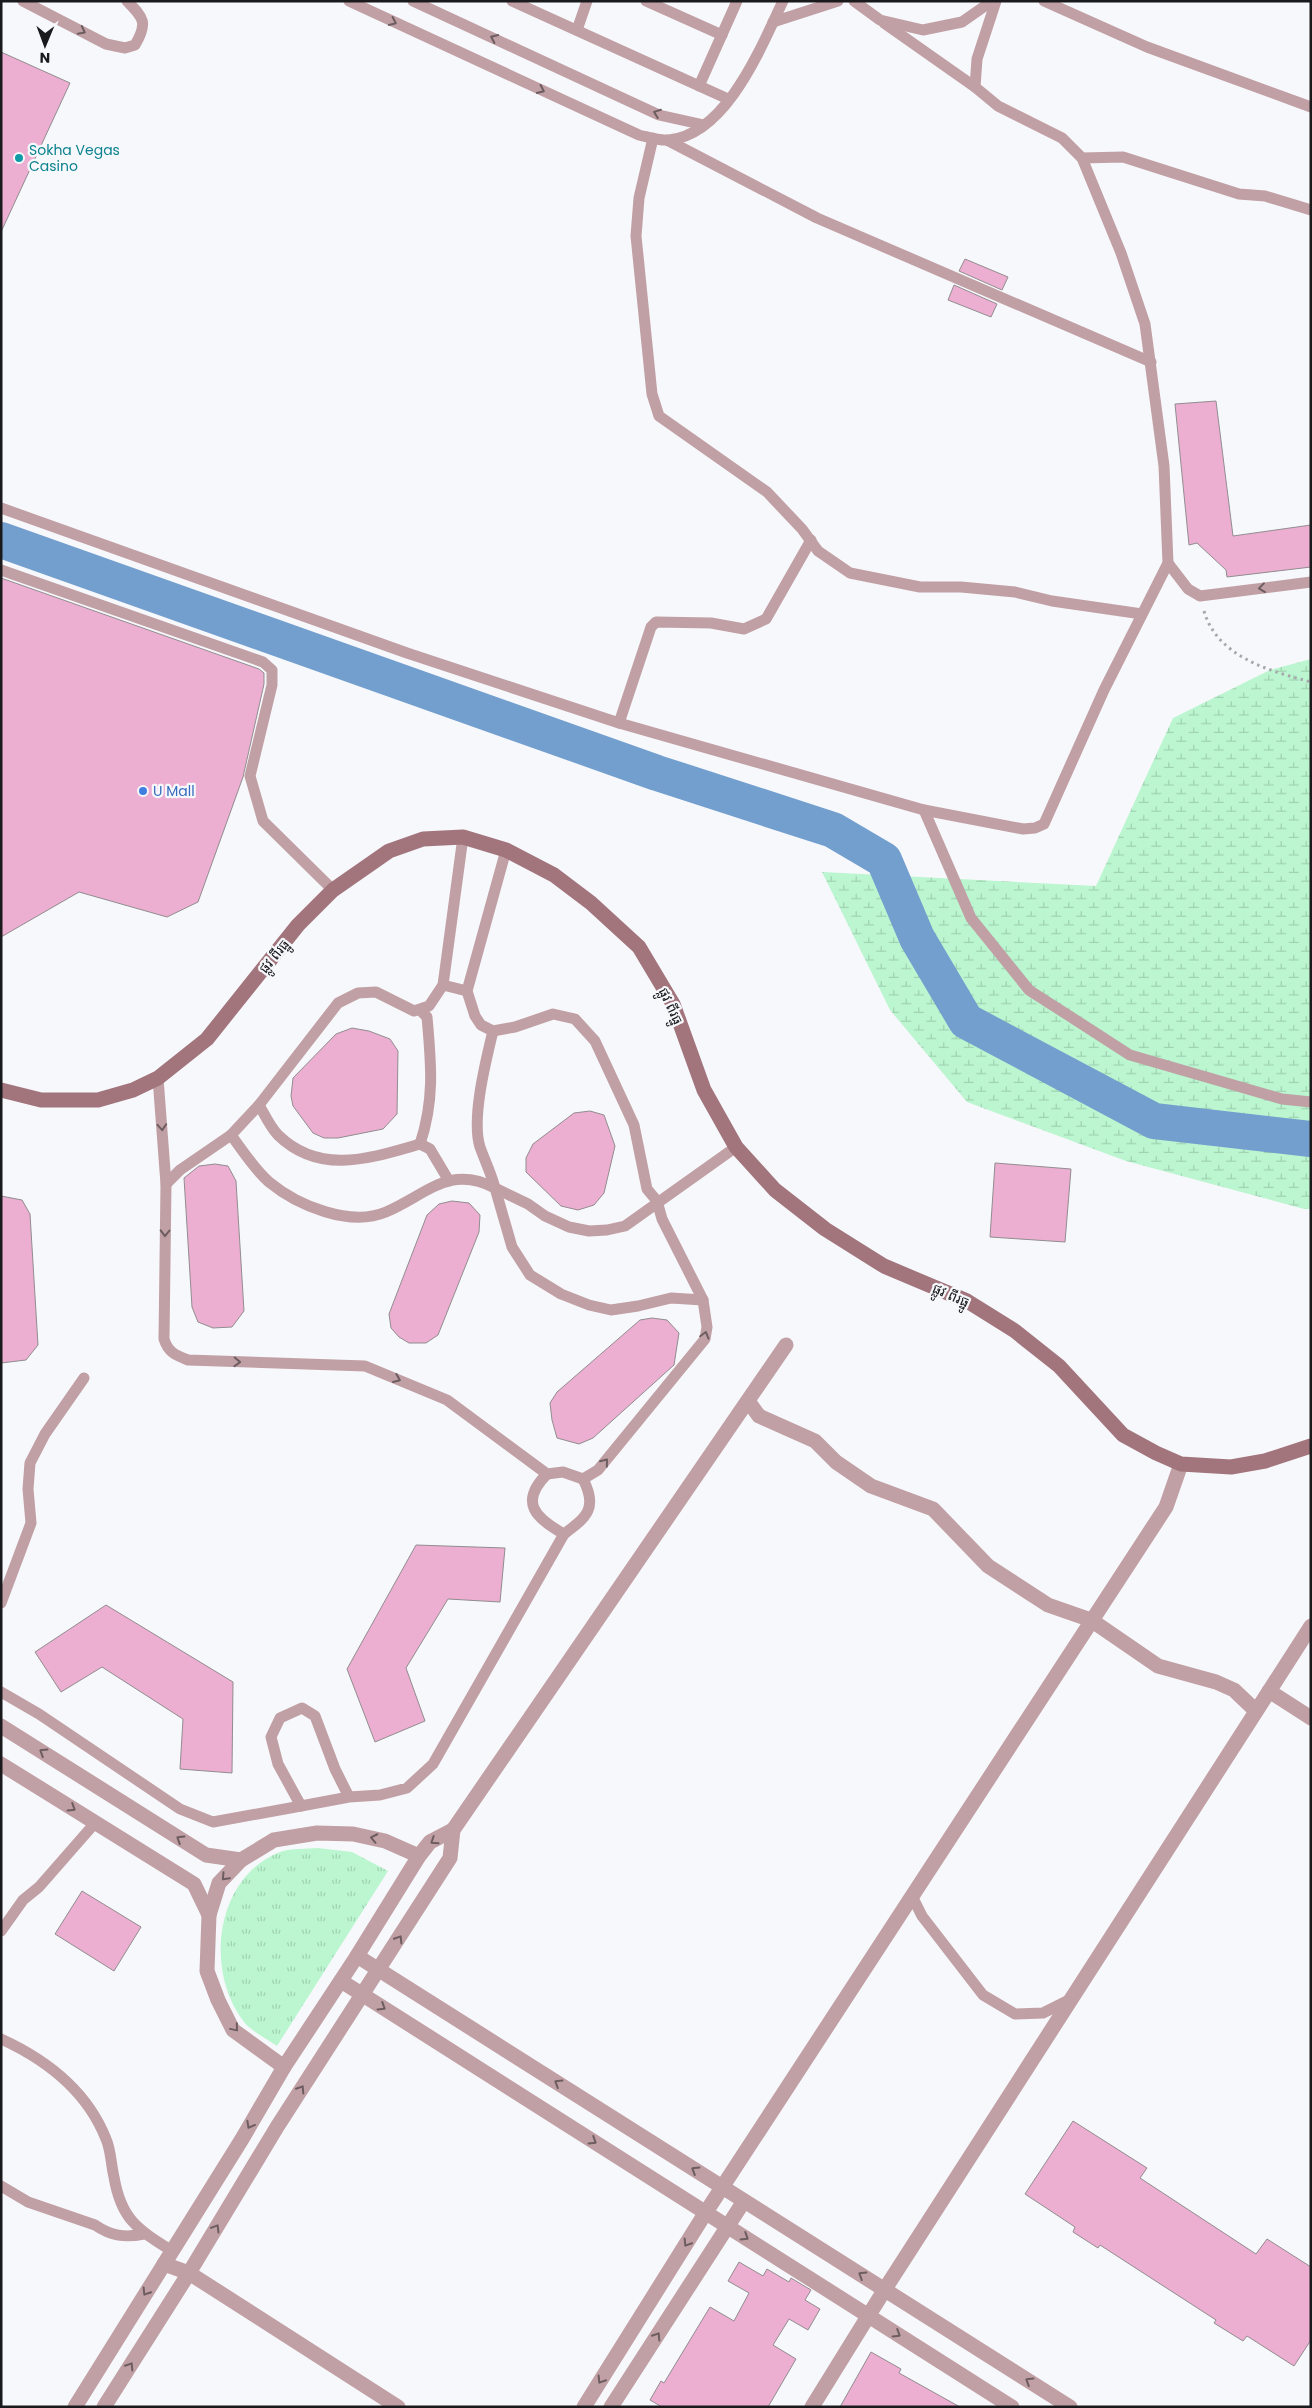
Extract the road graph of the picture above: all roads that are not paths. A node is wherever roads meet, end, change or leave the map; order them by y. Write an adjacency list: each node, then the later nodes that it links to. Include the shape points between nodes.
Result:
1 (23, 1): 2 (lane, one-way to 2, via 106,44 124,48 135,45 144,23 141,15)
2 (127, 1)
3 (349, 1): 24 (lane, one-way to 24, via 639,135)
4 (413, 1): 23 (lane, one-way to 4, via 659,115)
5 (512, 1): 17 (lane)
6 (587, 1): 17 (lane)
7 (646, 1): 18 (lane)
8 (737, 1): 18 (lane)
9 (783, 1): 16 (lane)
10 (838, 1): 16 (lane)
11 (854, 1): 15 (lane)
12 (992, 1): 15 (lane, via 962,22 923,30)
13 (996, 1): 20 (lane, via 977,60)
14 (1044, 1): 22 (lane, via 1147,47)
15 (880, 20): 20 (lane)
16 (773, 22): 21 (lane, via 757,58)
17 (576, 30): 19 (lane)
18 (722, 35): 19 (lane)
19 (699, 86): 21 (lane)
20 (975, 87): 26 (lane, via 998,106 1062,138)
21 (728, 99): 23 (lane)
22 (1311, 107)
23 (704, 125): 25 (lane, via 683,137)
24 (653, 138): 25 (lane); 30 (lane, via 640,198 636,236 652,394 659,416 768,492)
25 (667, 140): 28 (lane, via 816,218)
26 (1082, 158): 27 (lane, via 1124,157 1239,194 1265,196); 28 (lane, via 1121,253 1145,324)
27 (1311, 210)
28 (1151, 362): 31 (lane, via 1164,466)
29 (1, 508): 35 (lane, via 407,654)
30 (811, 540): 34 (lane, via 818,551 850,573 920,587 1015,592 1052,602); 35 (lane, via 766,619 753,627 656,622 651,627)
31 (1168, 563): 33 (lane, one-way to 31, via 1200,596 1188,589); 34 (lane)
32 (1, 570): 39 (lane, via 263,662 272,670 272,685 250,776 258,808 263,821)
33 (1311, 582)
34 (1142, 614): 36 (lane, via 1044,824 1022,829)
35 (619, 723): 36 (lane)
36 (924, 810): 46 (lane, via 971,918 1029,990 1130,1055 1282,1099)
37 (462, 838): 38 (main road, ផ្លូវ ពីរធ្នូ); 39 (main road, ផ្លូវ ពីរធ្នូ, via 423,839 389,851); 40 (lane)
38 (506, 850): 41 (lane); 50 (main road, ផ្លូវ ពីរធ្នូ, via 554,875 591,903 639,947 673,1004 704,1090)
39 (333, 890): 44 (main road, ផ្លូវ ពីរធ្នូ, via 298,925 207,1038)
40 (443, 986): 41 (lane); 42 (lane, via 429,1006)
41 (466, 991): 43 (lane, via 481,1025)
42 (420, 1010): 47 (lane, via 376,992 358,993 338,1003); 49 (lane, via 427,1017 432,1088)
43 (493, 1031): 53 (lane, via 477,1124 480,1147); 54 (lane, via 553,1014 575,1019 595,1041 634,1125 647,1188)
44 (158, 1078): 45 (main road, ផ្លូវ ពីរធ្នូ, via 133,1090 98,1100 41,1100); 52 (lane, one-way to 52)
45 (1, 1090)
46 (1311, 1102)
47 (259, 1105): 48 (lane); 49 (lane, via 277,1134 302,1152 332,1161 365,1160)
48 (231, 1135): 51 (lane, via 270,1183 299,1201 336,1214 361,1218 384,1213 422,1191); 52 (lane, via 180,1170)
49 (420, 1144): 51 (lane, via 430,1149)
50 (736, 1147): 54 (lane); 60 (main road, ផ្លូវ ពីរធ្នូ, via 775,1190 825,1229 884,1266 967,1301 1016,1331 1059,1366 1124,1435)
51 (449, 1181): 53 (lane, via 469,1178)
52 (166, 1184): 61 (lane, one-way to 61, via 164,1339 173,1354 188,1360 365,1366 447,1400)
53 (495, 1188): 54 (lane, via 569,1227 589,1231 625,1226); 55 (lane, via 512,1247 530,1275 561,1294 611,1310 670,1298)
54 (657, 1201): 55 (lane, via 662,1219)
55 (704, 1300): 62 (lane, one-way to 55, via 598,1470 705,1339)
56 (786, 1345): 58 (street)
57 (84, 1378): 64 (lane, via 45,1434 30,1463 30,1523)
58 (748, 1401): 65 (street, via 759,1416 815,1442 836,1462 871,1486 934,1509 988,1566 1016,1586 1048,1605); 76 (street)
59 (1311, 1446): 60 (main road, ផ្លូវ ពីរធ្នូ, via 1266,1461 1231,1467)
60 (1181, 1464): 65 (street, via 1166,1507)
61 (547, 1474): 62 (lane, via 563,1472); 63 (lane, via 536,1485 532,1501 537,1516)
62 (583, 1479): 63 (lane, via 590,1493 589,1509 580,1522)
63 (564, 1534): 73 (lane, via 433,1764 407,1788 380,1795)
64 (1, 1603)
65 (1091, 1620): 69 (street, via 1158,1666 1234,1690); 79 (street)
66 (1311, 1626): 67 (street)
67 (1269, 1691): 69 (street); 70 (street)
68 (1, 1692): 74 (lane, via 180,1808 213,1822)
69 (1256, 1711): 86 (street)
70 (1311, 1718)
71 (1, 1726): 78 (street, one-way to 71, via 206,1855)
72 (1, 1764): 75 (street, one-way to 75)
73 (349, 1797): 74 (lane); 74 (lane, via 315,1716 302,1708 280,1718 272,1738 278,1764)
74 (301, 1806)
75 (95, 1822): 80 (street, via 194,1884); 81 (lane, via 23,1900)
76 (453, 1830): 77 (street, one-way to 77, via 430,1842); 83 (street, one-way to 76, via 450,1858)
77 (419, 1856): 78 (street, one-way to 78, via 386,1841 353,1834 317,1833 274,1840); 82 (street)
78 (241, 1860): 80 (street, one-way to 80, via 219,1883)
79 (912, 1896): 86 (lane, via 922,1916 983,1996 1014,2014 1043,2013); 90 (street)
80 (209, 1915): 88 (street, one-way to 88, via 207,1971 218,2000 233,2030)
81 (1, 1931)
82 (358, 1956): 83 (street); 84 (street)
83 (380, 1970): 85 (street); 90 (street, one-way to 83)
84 (341, 1981): 85 (street); 88 (street)
85 (362, 1994): 92 (street, one-way to 92); 96 (street, one-way to 85)
86 (1071, 1999): 97 (street)
87 (1, 2039): 94 (lane, via 60,2074 92,2108 107,2141 116,2189 127,2217)
88 (284, 2067): 95 (street, one-way to 95)
89 (1, 2186): 94 (lane, via 28,2202 104,2231 126,2238)
90 (724, 2188): 91 (street); 92 (street)
91 (744, 2201): 93 (street); 97 (street, one-way to 91)
92 (706, 2212): 93 (street); 102 (street, one-way to 102)
93 (727, 2226): 98 (street, one-way to 98); 103 (street, one-way to 93)
94 (144, 2234): 95 (lane)
95 (168, 2257): 96 (street); 99 (street, one-way to 99)
96 (189, 2273): 100 (street, one-way to 96); 101 (street)
97 (884, 2289): 98 (street); 106 (street, one-way to 97)
98 (868, 2316): 104 (street); 105 (street, one-way to 105)
99 (74, 2407)
100 (104, 2407)
101 (398, 2407)
102 (584, 2407)
103 (612, 2407)
104 (812, 2407)
105 (1012, 2407)
106 (1070, 2407)

